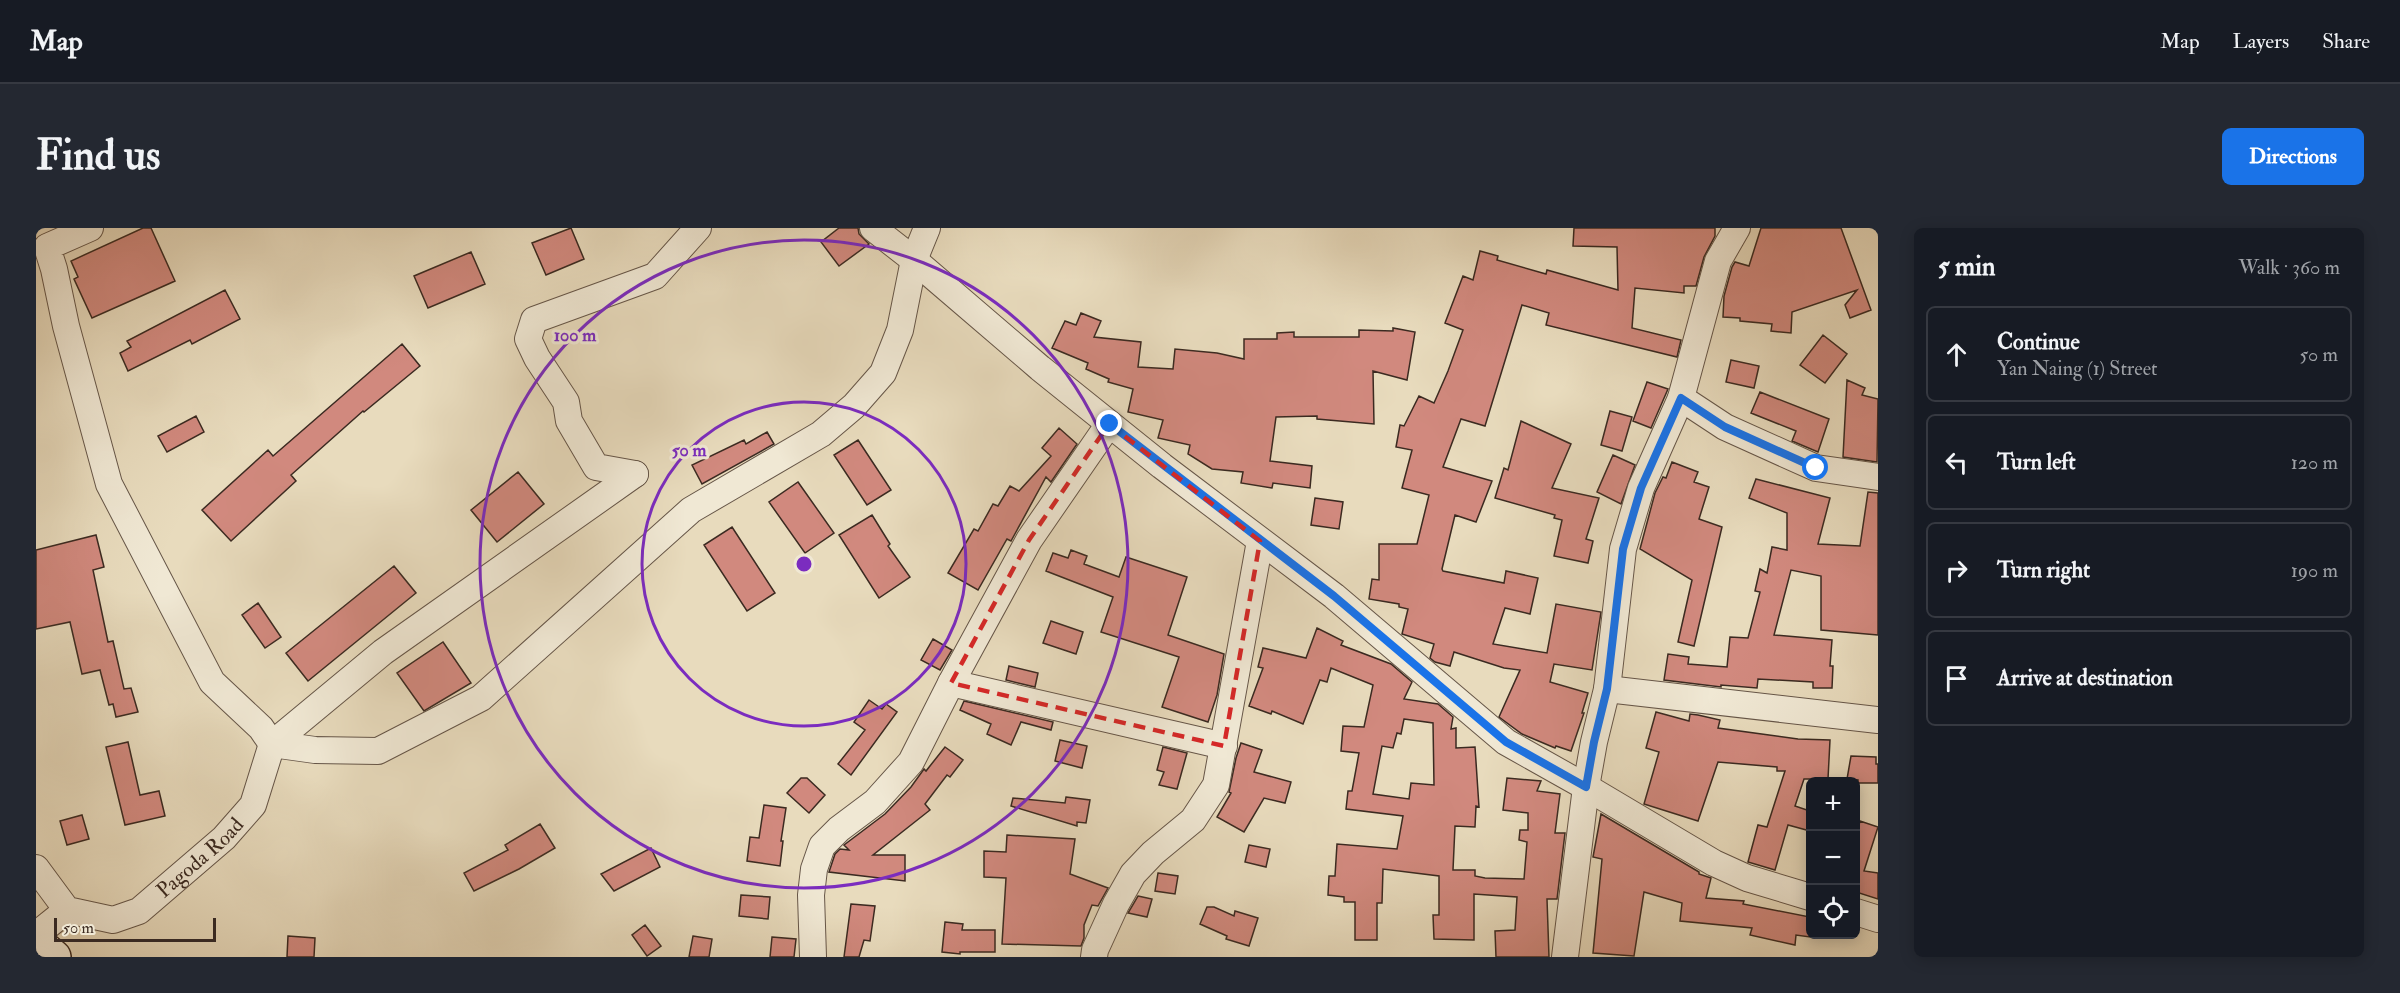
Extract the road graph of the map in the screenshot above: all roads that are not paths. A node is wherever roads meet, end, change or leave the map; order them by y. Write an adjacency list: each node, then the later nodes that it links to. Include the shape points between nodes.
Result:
1 (90, 228): 14 (street, via 47,247 109,484 212,682 261,728)
2 (699, 228): 14 (street, via 655,276 534,320 528,339 566,402 569,421 596,467 635,474 382,652)
3 (873, 228): 6 (street)
4 (927, 228): 6 (street)
5 (1737, 228): 7 (street, via 1718,261)
6 (915, 260): 8 (street); 14 (street, via 900,330 883,373 854,406 821,434 691,510 481,698 378,751 315,750)
7 (1681, 398): 9 (street, via 1725,427 1816,468); 12 (street, via 1641,488 1623,549)
8 (1110, 424): 10 (street); 11 (street, via 1029,540)
9 (1878, 477)
10 (1260, 541): 15 (street); 16 (street, via 1334,596 1506,742)
11 (951, 682): 15 (street); 25 (street, via 911,762 875,802 822,846 811,895)
12 (1607, 689): 13 (street); 16 (street)
13 (1878, 720)
14 (272, 744): 19 (street, Pagoda Road, via 253,805 163,892 139,911 113,920)
15 (1224, 746): 26 (street, via 1216,785 1205,804 1193,820 1133,874)
16 (1586, 787): 18 (street, via 1714,863); 27 (street)
17 (36, 868): 19 (street)
18 (1806, 896)
19 (67, 910): 22 (street)
20 (1860, 913): 21 (street)
21 (1878, 919)
22 (36, 935)
23 (36, 942): 24 (street)
24 (54, 957)
25 (813, 957)
26 (1094, 957)
27 (1565, 957)

